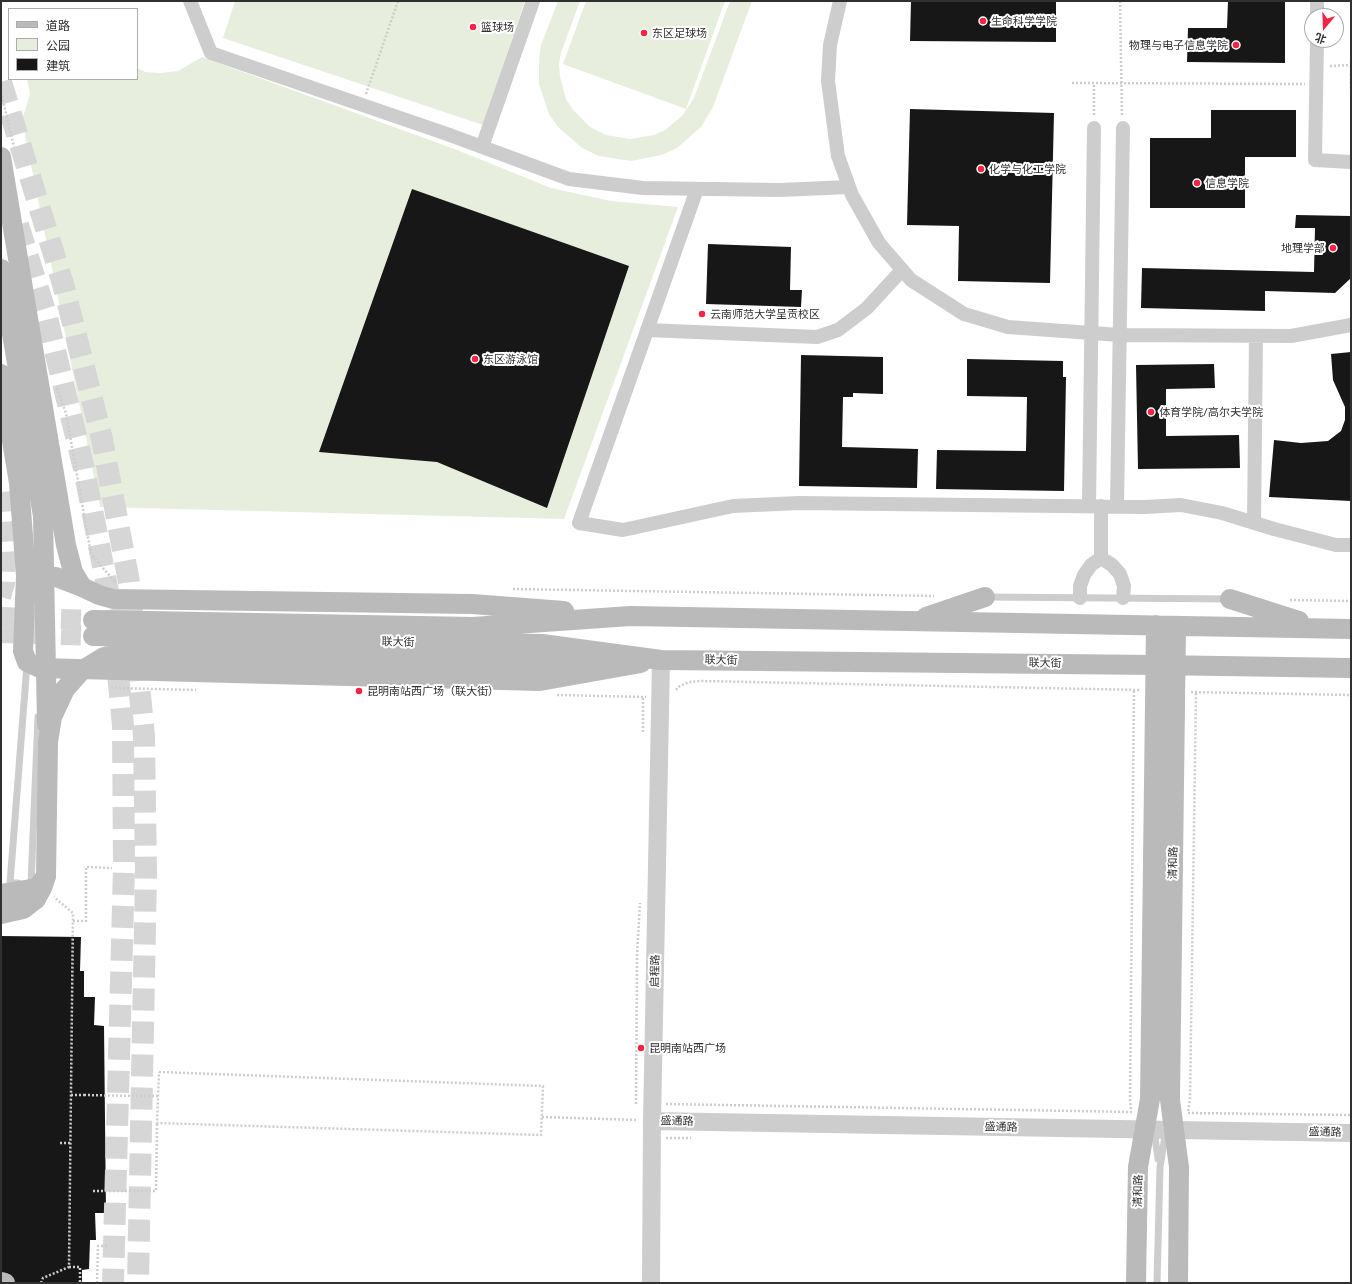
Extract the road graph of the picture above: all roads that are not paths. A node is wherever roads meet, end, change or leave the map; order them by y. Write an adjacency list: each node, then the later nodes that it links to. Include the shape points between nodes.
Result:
1 (190, 1): 7 (street, via 211,54)
2 (533, 1): 7 (street)
3 (840, 1): 10 (street, via 830,45 828,81 838,156)
4 (1317, 48): 9 (street, via 1315,160)
5 (1094, 128): 16 (street)
6 (1123, 128): 17 (street)
7 (482, 147): 11 (street, via 569,179 643,188)
8 (7, 153): 26 (main road, via 66,545 73,572)
9 (1351, 162)
10 (849, 187): 11 (street, via 780,190); 13 (street, via 879,243)
11 (697, 188): 15 (street)
12 (1, 269): 44 (main road, bridge, via 43,516)
13 (902, 270): 15 (street, via 867,308 838,330 817,337); 16 (street, via 911,280 964,314 1008,327)
14 (1351, 325): 18 (street, via 1291,336)
15 (647, 330): 20 (street, via 579,523 623,530 733,506 799,503)
16 (1091, 334): 17 (street); 20 (street)
17 (1119, 335): 18 (street); 21 (street)
18 (1256, 336): 22 (street)
19 (1, 374): 25 (main road, via 19,483)
20 (1095, 506): 21 (street); 24 (street)
21 (1117, 506): 22 (street, via 1182,505)
22 (1254, 523): 23 (street, via 1336,545)
23 (1351, 545)
24 (1101, 558): 28 (street, via 1084,574); 29 (street, via 1120,574 1124,586)
25 (26, 576): 26 (main road, via 56,577); 38 (main road, via 23,651)
26 (82, 587): 31 (main road, via 99,596 113,599 472,604)
27 (985, 597): 28 (lane); 32 (main road)
28 (1080, 598): 29 (lane)
29 (1123, 598): 30 (lane)
30 (1230, 599): 35 (main road)
31 (630, 616): 32 (main road, 联大街); 37 (main road, 联大街, via 473,627 93,628 542,644)
32 (912, 621): 33 (main road, 联大街)
33 (1156, 625): 34 (main road, 联大街); 39 (main road, 清和路)
34 (1176, 626): 35 (main road, 联大街); 39 (main road, 清和路)
35 (1320, 628): 36 (main road, 联大街)
36 (1351, 629)
37 (661, 660): 39 (main road, 联大街); 40 (main road, via 540,681); 44 (main road, bridge, via 540,664 129,653 104,658 81,670 65,688 52,716); 48 (street, 启程路)
38 (27, 662): 40 (main road, via 40,668); 43 (lane, via 10,883 31,884)
39 (1166, 665): 41 (main road, 联大街); 49 (main road, 清和路)
40 (57, 668): 42 (lane, via 42,686)
41 (1351, 668)
42 (39, 702)
43 (38, 710)
44 (48, 742): 45 (main road, bridge)
45 (44, 882): 46 (main road, via 37,888); 47 (main road, bridge, via 36,899 23,909)
46 (1, 894)
47 (1, 914)
48 (646, 1110): 49 (street, 盛通路); 54 (street, 启程路)
49 (1160, 1119): 50 (street, 盛通路); 51 (lane, 清和路); 51 (lane, 清和路); 55 (main road, 清和路, via 1138,1167); 57 (main road, 清和路, via 1179,1167)
50 (1351, 1132)
51 (1160, 1167): 56 (lane, 清和路)
52 (1, 1282): 53 (main road)
53 (5, 1283)
54 (651, 1283)
55 (1136, 1283)
56 (1158, 1283)
57 (1178, 1283)

